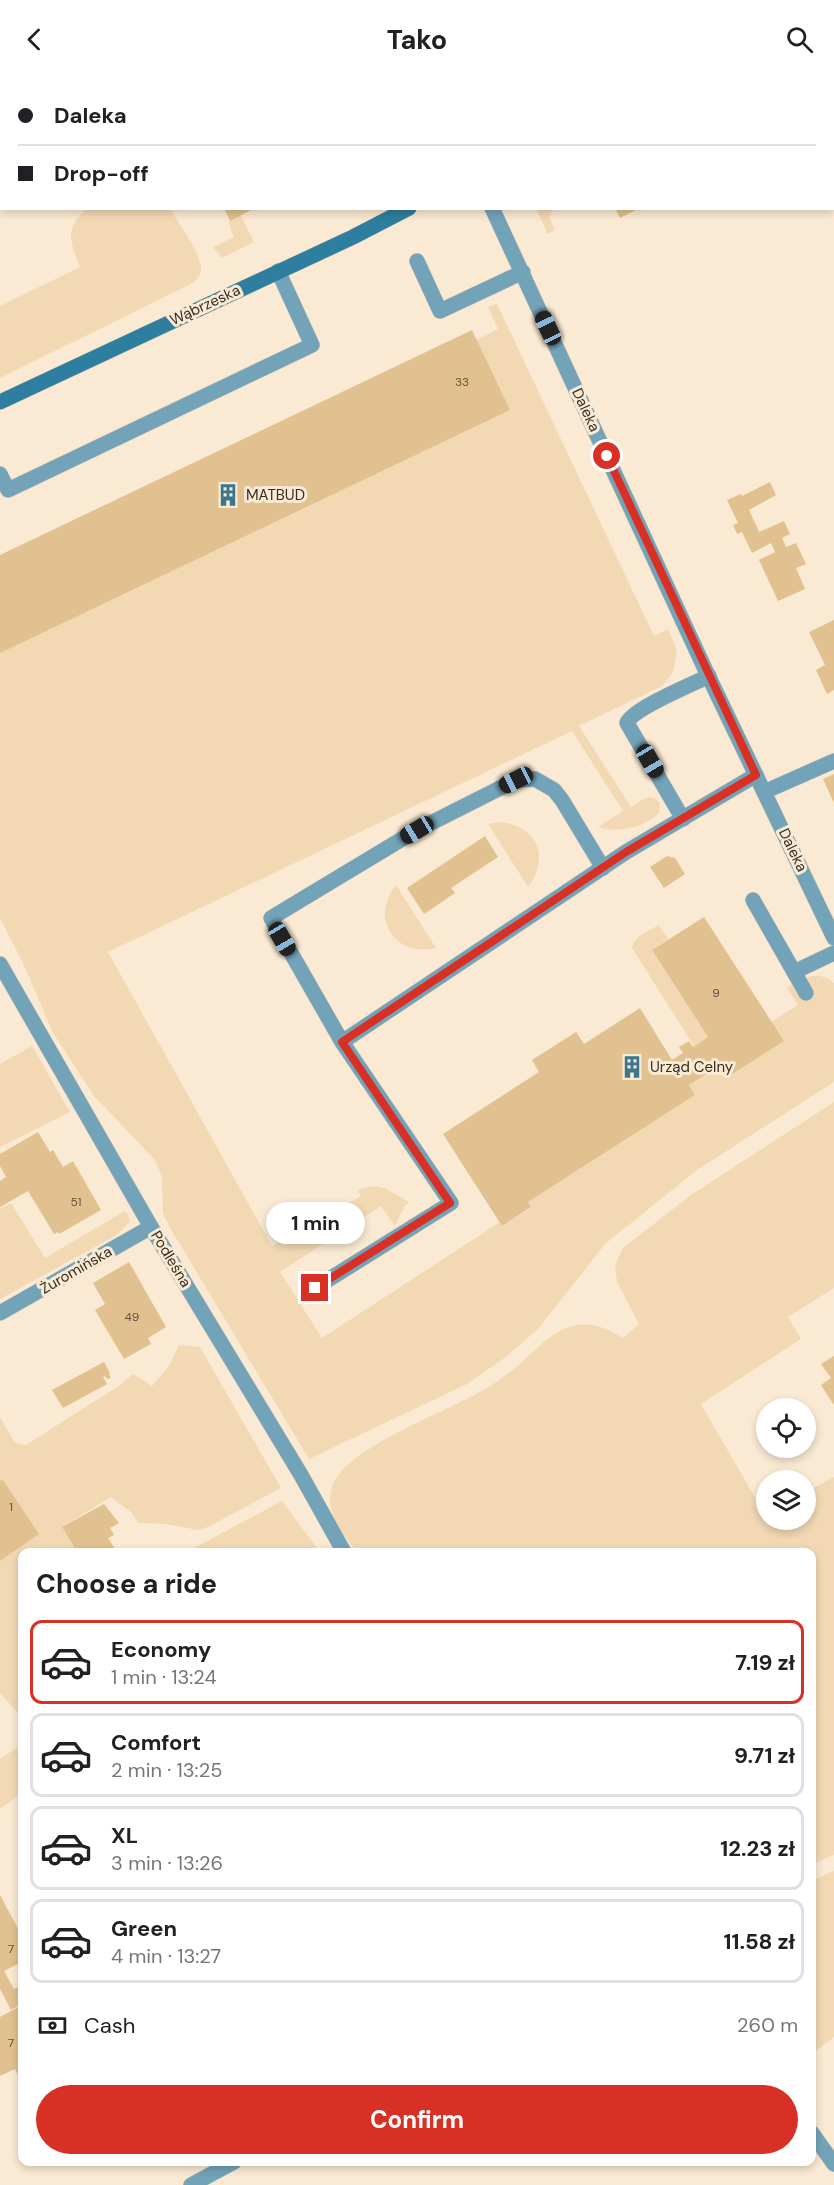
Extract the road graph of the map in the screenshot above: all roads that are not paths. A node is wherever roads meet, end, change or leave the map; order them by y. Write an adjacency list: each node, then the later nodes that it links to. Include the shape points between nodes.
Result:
1 (405, 210): 4 (street, Wąbrzeska)
2 (493, 210): 5 (street, Daleka)
3 (417, 261): 5 (street, via 441,311)
4 (278, 271): 6 (street, Wąbrzeska); 7 (street, via 312,345 8,490)
5 (523, 272): 8 (street, Daleka)
6 (0, 402)
7 (0, 474)
8 (709, 676): 10 (street, Daleka); 12 (street, via 644,708 627,723)
9 (834, 761): 11 (street)
10 (756, 775): 11 (street, Daleka); 12 (street)
11 (764, 792): 15 (street, Daleka)
12 (683, 819): 13 (street)
13 (603, 868): 20 (street); 20 (street, via 554,790 535,779 516,780 417,830 271,918)
14 (753, 900): 18 (street)
15 (834, 938)
16 (834, 953): 18 (street)
17 (0, 964): 21 (street, Podleśna)
18 (794, 972): 19 (street)
19 (806, 993)
20 (342, 1042): 22 (street, via 450,1203)
21 (151, 1227): 23 (street, Żuromińska); 24 (street, Podleśna)
22 (315, 1288)
23 (0, 1313)
24 (342, 1548)
25 (816, 2139): 26 (street)
26 (834, 2164)
27 (227, 2166): 28 (street)
28 (191, 2185)

